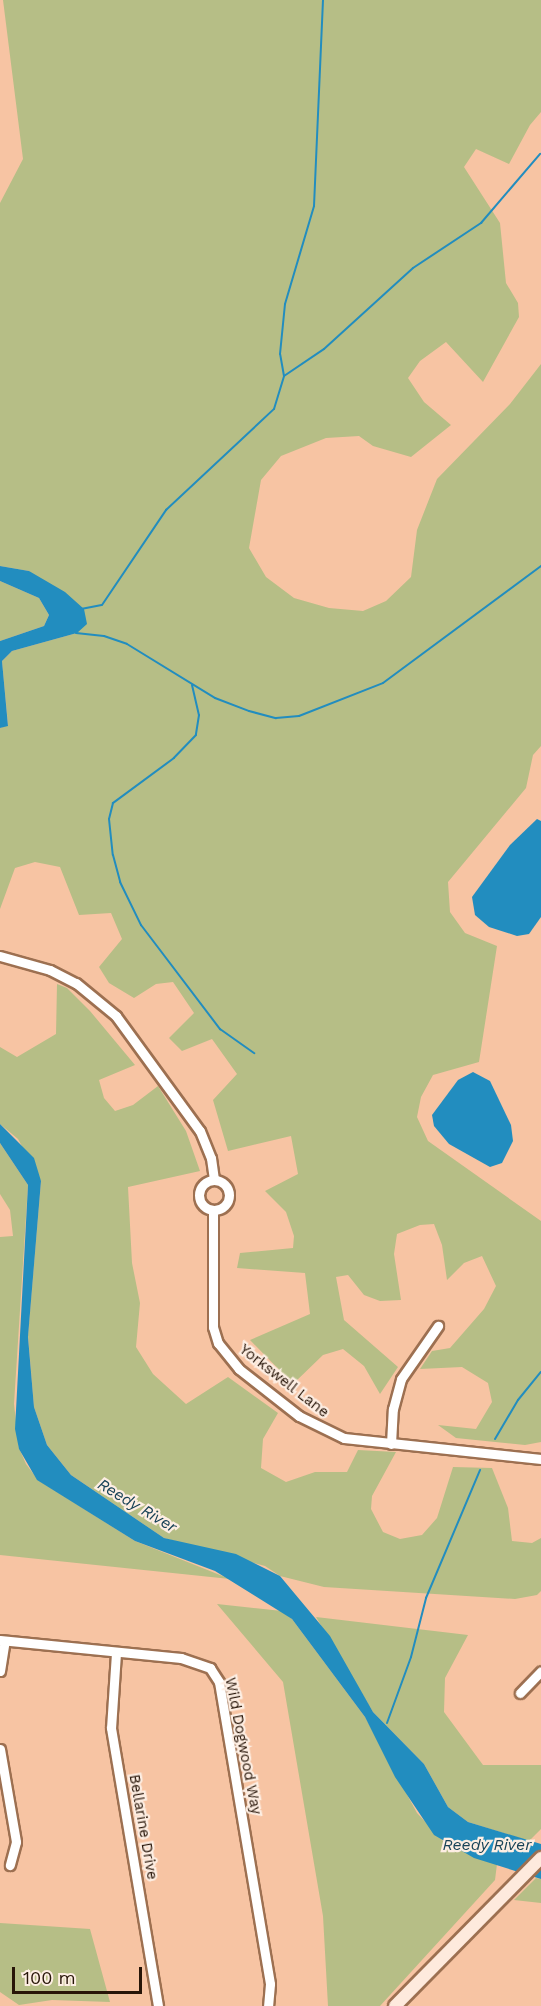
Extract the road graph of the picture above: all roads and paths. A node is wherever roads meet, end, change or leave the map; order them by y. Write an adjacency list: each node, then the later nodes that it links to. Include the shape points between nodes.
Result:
1 (0, 956): 2 (street, via 67,979 116,1016 200,1131)
2 (214, 1179): 3 (street, via 202,1186 199,1196 203,1205); 3 (street, via 224,1183 230,1196 226,1205)
3 (213, 1210): 5 (street, Yorkswell Lane, via 213,1327 227,1357 312,1425 344,1438)
4 (438, 1326): 5 (street, via 401,1379 393,1409)
5 (391, 1444): 6 (street, Yorkswell Lane)
6 (541, 1459)
7 (3, 1641): 8 (street, Wild Dogwood Way); 9 (street)
8 (116, 1653): 15 (street, Bellarine Drive, via 111,1728); 16 (street, Wild Dogwood Way, via 198,1661 217,1679 270,1984)
9 (0, 1671)
10 (541, 1671): 11 (street)
11 (520, 1693)
12 (0, 1749): 14 (street, via 16,1842)
13 (541, 1858): 17 (main road)
14 (10, 1865)
15 (158, 2006)
16 (268, 2006)
17 (395, 2006)

